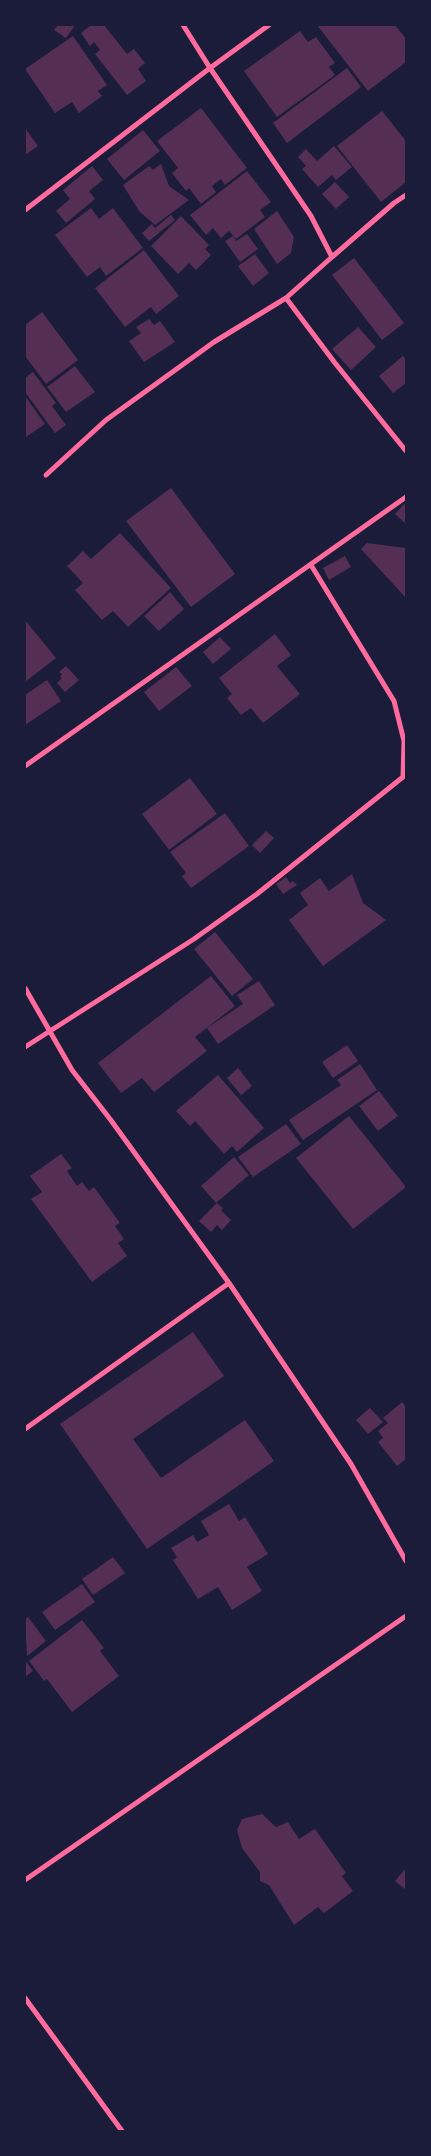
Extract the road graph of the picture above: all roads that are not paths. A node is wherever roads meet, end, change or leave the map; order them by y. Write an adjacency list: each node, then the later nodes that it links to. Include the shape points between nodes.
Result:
1 (183, 25): 3 (street)
2 (269, 25): 3 (street)
3 (210, 68): 5 (street); 6 (street, via 311,216)
4 (406, 195): 6 (street)
5 (25, 210)
6 (332, 257): 7 (street)
7 (286, 298): 8 (street); 9 (street, via 214,342 106,420)
8 (406, 451)
9 (46, 474)
10 (406, 497): 11 (street)
11 (311, 565): 12 (street); 14 (street, via 394,701 404,741 403,777 257,894 194,939)
12 (25, 766)
13 (25, 988): 14 (street)
14 (48, 1031): 15 (street); 16 (street, via 72,1070)
15 (25, 1046)
16 (229, 1284): 17 (street); 18 (street, via 351,1464)
17 (25, 1429)
18 (406, 1561)
19 (406, 1616): 20 (street)
20 (25, 1880)
21 (25, 1998): 22 (street)
22 (122, 2131)

